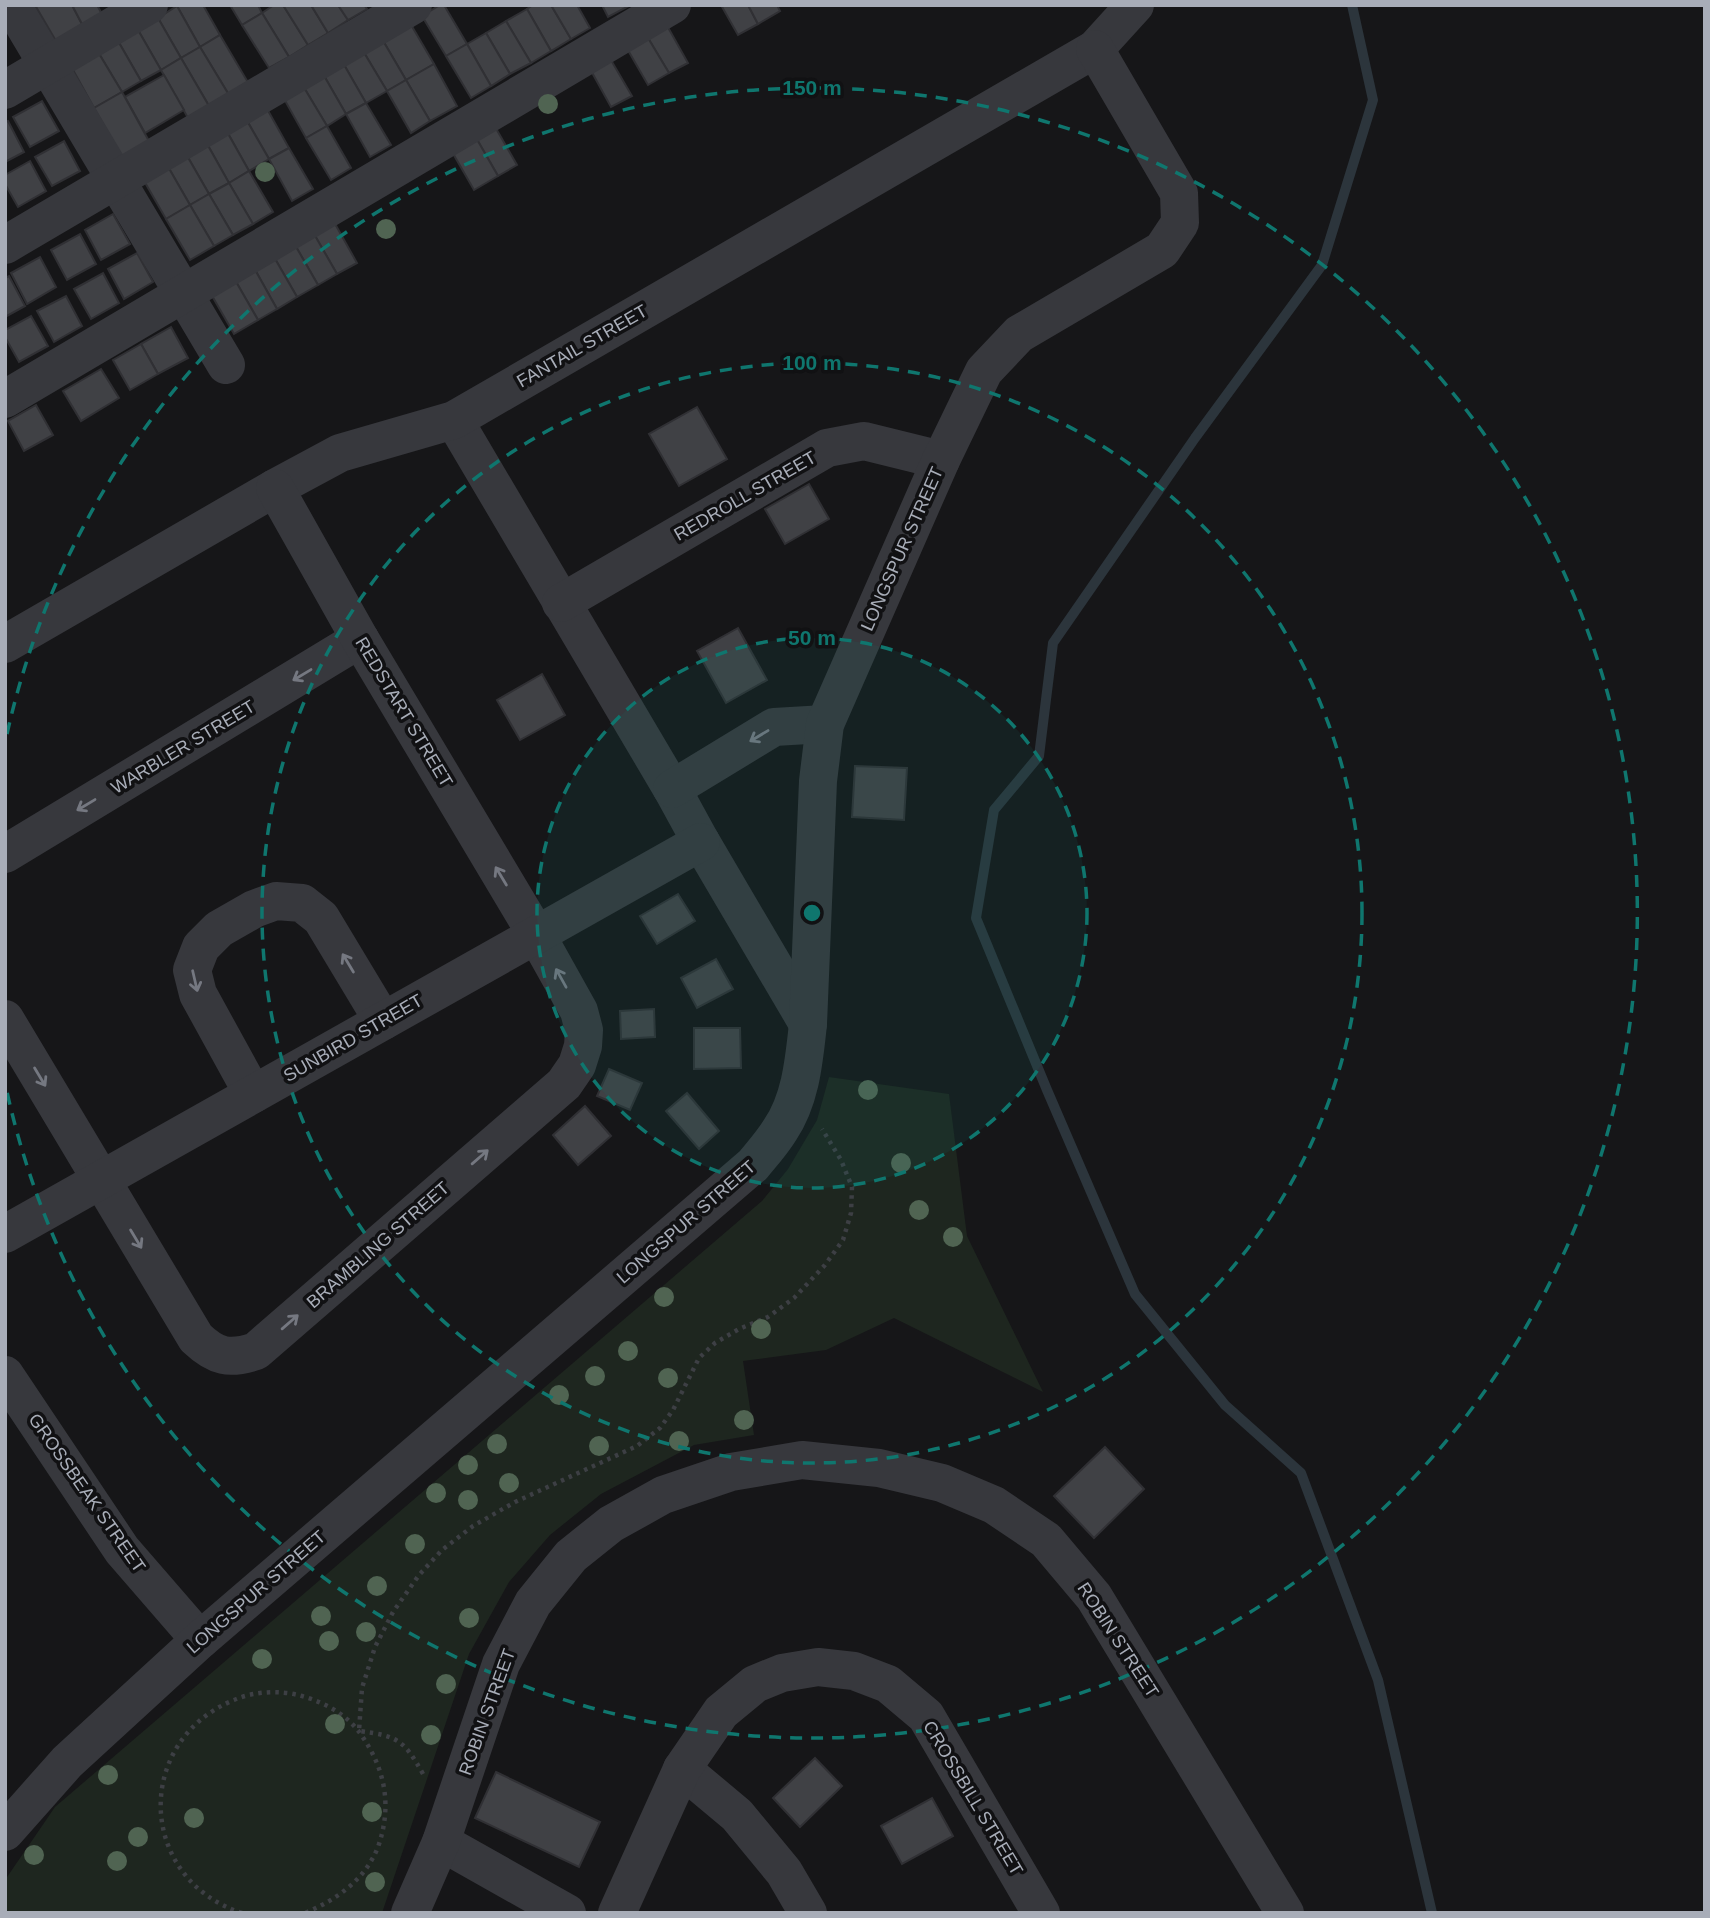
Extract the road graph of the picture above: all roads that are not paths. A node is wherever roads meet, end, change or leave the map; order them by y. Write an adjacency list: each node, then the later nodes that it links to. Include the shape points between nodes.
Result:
1 (12, 5): 7 (street)
2 (149, 5): 7 (street)
3 (412, 5): 9 (street)
4 (672, 5): 11 (street)
5 (1135, 5): 6 (street, FANTAIL STREET)
6 (1095, 49): 14 (street, FANTAIL STREET); 15 (street, LONGSPUR STREET, via 1179,193 1180,223 1163,250 1019,334 984,371)
7 (47, 65): 8 (street); 9 (street)
8 (5, 90)
9 (116, 179): 10 (street); 11 (street)
10 (5, 245)
11 (183, 293): 12 (street); 13 (street)
12 (226, 365)
13 (5, 399)
14 (454, 420): 16 (street, FANTAIL STREET, via 340,453); 17 (street)
15 (941, 460): 17 (street, REDROLL STREET, via 864,441 827,448); 20 (street, LONGSPUR STREET)
16 (275, 488): 18 (street, REDSTART STREET); 19 (street, FANTAIL STREET)
17 (562, 603): 21 (street)
18 (360, 639): 23 (street, WARBLER STREET, one-way to 23); 24 (street, REDSTART STREET, one-way to 18)
19 (5, 644)
20 (825, 724): 21 (street, one-way to 21, via 774,727); 27 (street, LONGSPUR STREET, via 818,782)
21 (672, 789): 22 (street)
22 (701, 842): 24 (street, SUNBIRD STREET); 27 (street)
23 (5, 854)
24 (536, 934): 26 (street, SUNBIRD STREET); 29 (street, BRAMBLING STREET, one-way to 24, via 196,1338 225,1357 256,1352 564,1084 577,1065 584,1030 579,1011)
25 (5, 1018): 29 (street, one-way to 29)
26 (383, 1021): 28 (street, SUNBIRD STREET); 28 (street, one-way to 28, via 321,918 302,904 276,901 254,909 219,929 201,947 192,970 198,994)
27 (808, 1024): 32 (street, LONGSPUR STREET, via 795,1099 781,1130 752,1165)
28 (253, 1094): 29 (street, SUNBIRD STREET)
29 (102, 1180): 30 (street, SUNBIRD STREET)
30 (5, 1234)
31 (5, 1375): 32 (street, GROSSBEAK STREET, via 122,1550)
32 (200, 1640): 34 (street, LONGSPUR STREET, via 67,1762)
33 (682, 1769): 38 (street, CROSSBILL STREET); 39 (street, via 737,1815 784,1872); 40 (street, CROSSBILL STREET, via 721,1712 755,1684 782,1673 818,1667 855,1671 888,1684 926,1716)
34 (5, 1832)
35 (441, 1842): 36 (street, ROBIN STREET); 37 (street); 41 (street, ROBIN STREET, via 501,1664 533,1603 571,1556 611,1524 663,1495 731,1472 802,1460 879,1468 942,1483 994,1505 1046,1540 1094,1597)
36 (410, 1913)
37 (567, 1913)
38 (617, 1913)
39 (807, 1913)
40 (1041, 1913)
41 (1285, 1913)

